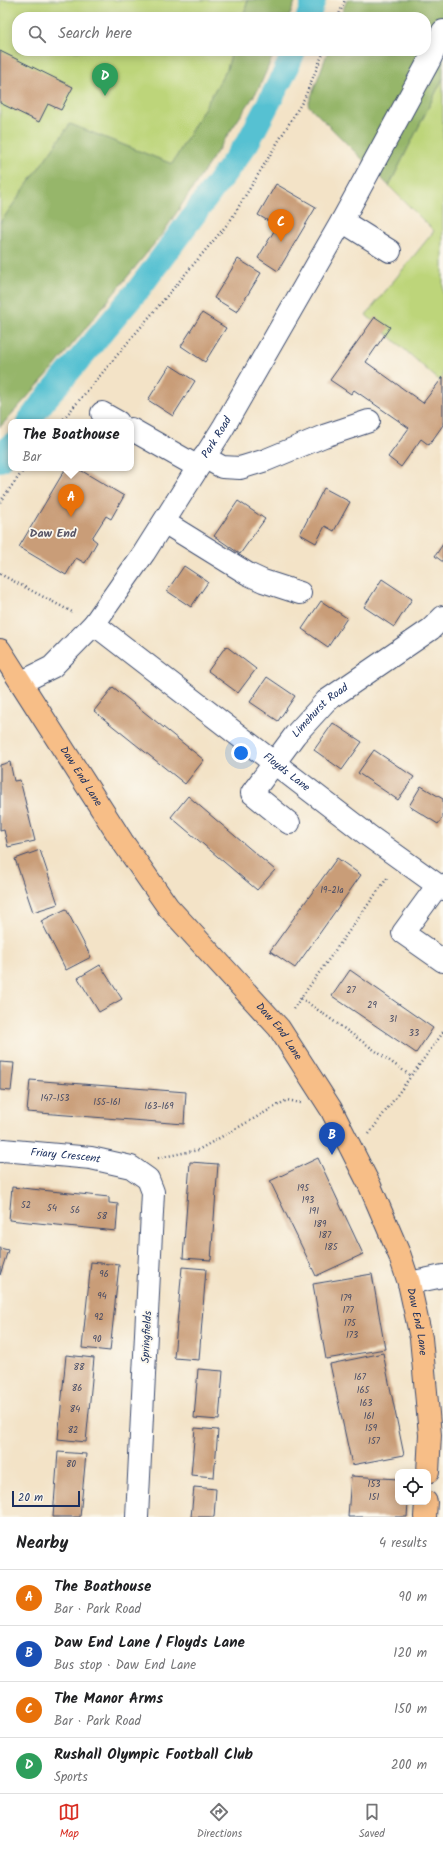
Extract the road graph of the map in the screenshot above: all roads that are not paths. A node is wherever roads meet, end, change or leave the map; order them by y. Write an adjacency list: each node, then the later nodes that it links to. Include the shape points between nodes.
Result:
1 (443, 31): 2 (street, Park Road)
2 (342, 221): 3 (street); 6 (street, Park Road)
3 (390, 251)
4 (369, 421): 6 (street, via 240,468)
5 (134, 430): 6 (street)
6 (201, 462): 7 (street, Park Road)
7 (164, 522): 8 (street, via 248,574); 10 (street, Park Road)
8 (300, 593)
9 (443, 617): 13 (street, Limehurst Road, via 326,701 295,735)
10 (94, 624): 12 (street, Park Road, via 52,667); 13 (street, Floyds Lane)
11 (0, 650): 12 (main road, Daw End Lane)
12 (22, 682): 20 (main road, Daw End Lane, via 122,841 168,907 279,1028 331,1109 400,1256)
13 (275, 763): 14 (street, Limehurst Road, via 252,794); 15 (street, Floyds Lane)
14 (289, 823)
15 (440, 887): 16 (street, via 403,933)
16 (443, 961)
17 (0, 1151): 18 (street, Friary Crescent, via 91,1158)
18 (131, 1167): 23 (street, Springfields, via 148,1179 153,1192)
19 (443, 1276): 20 (street)
20 (409, 1283): 21 (main road, Daw End Lane, via 421,1338 430,1435)
21 (428, 1469)
22 (426, 1505): 24 (main road)
23 (137, 1517)
24 (425, 1517)

